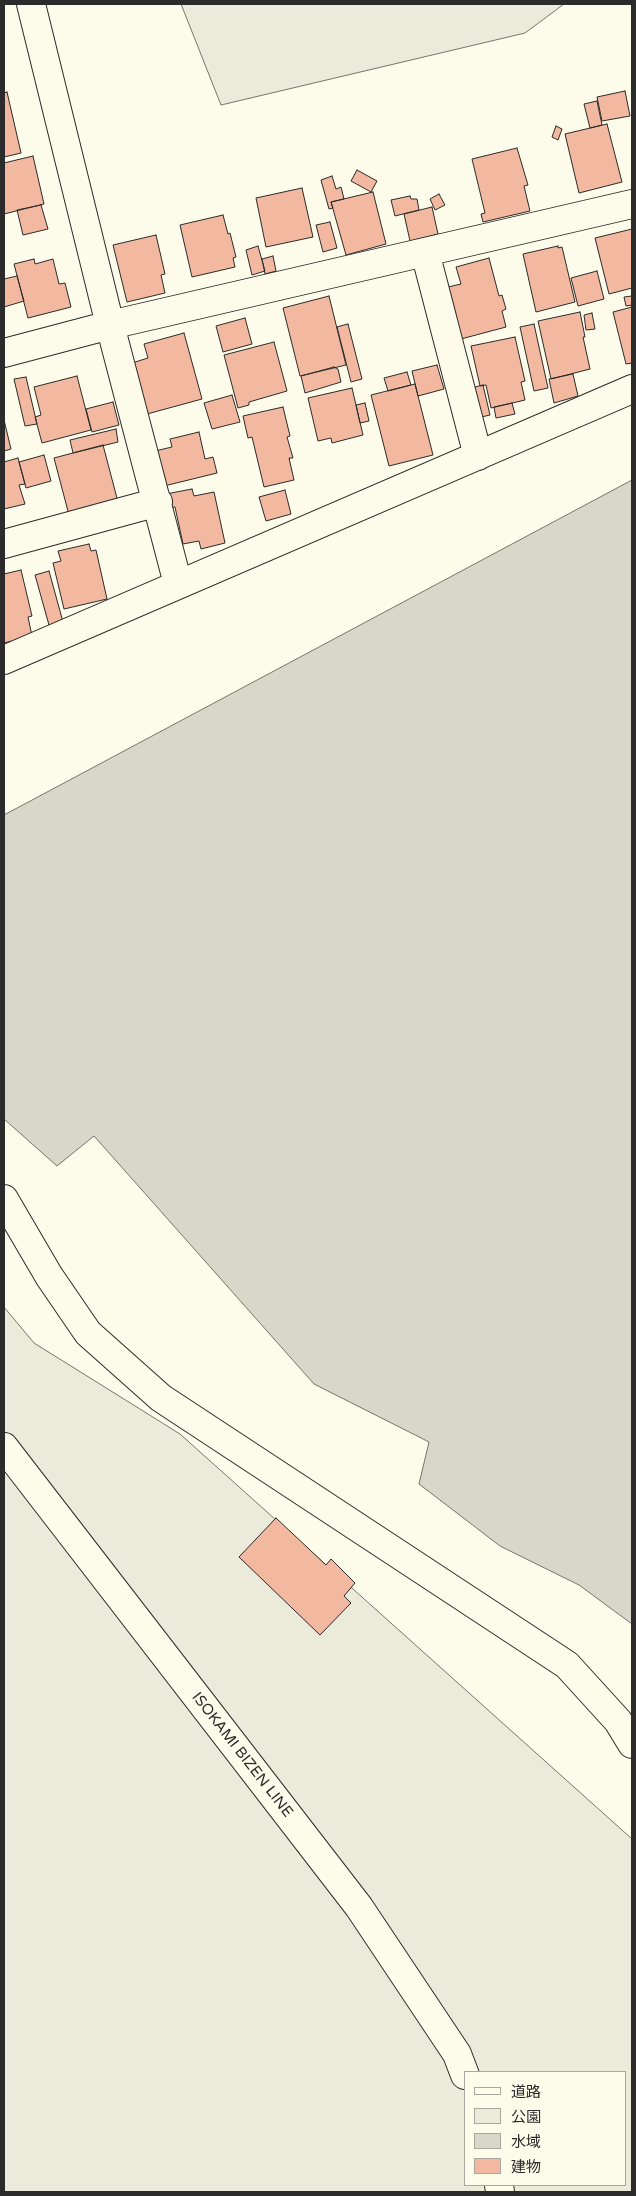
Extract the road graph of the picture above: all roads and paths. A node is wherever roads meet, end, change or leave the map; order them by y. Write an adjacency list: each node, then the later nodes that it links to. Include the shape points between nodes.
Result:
1 (31, 4): 4 (street)
2 (632, 204): 3 (street)
3 (425, 252): 4 (street); 7 (street)
4 (110, 325): 5 (street); 8 (street)
5 (4, 354)
6 (632, 390): 7 (street)
7 (478, 456): 10 (street)
8 (158, 502): 9 (street); 10 (street)
9 (4, 544)
10 (178, 584): 11 (street)
11 (4, 660)
12 (4, 1199): 14 (street, via 49,1276 88,1333 161,1398 567,1665 618,1721)
13 (4, 1446): 15 (street, ISOKAMI BIZEN LINE, via 359,1907 457,2054)
14 (632, 1744)
15 (464, 2072)

